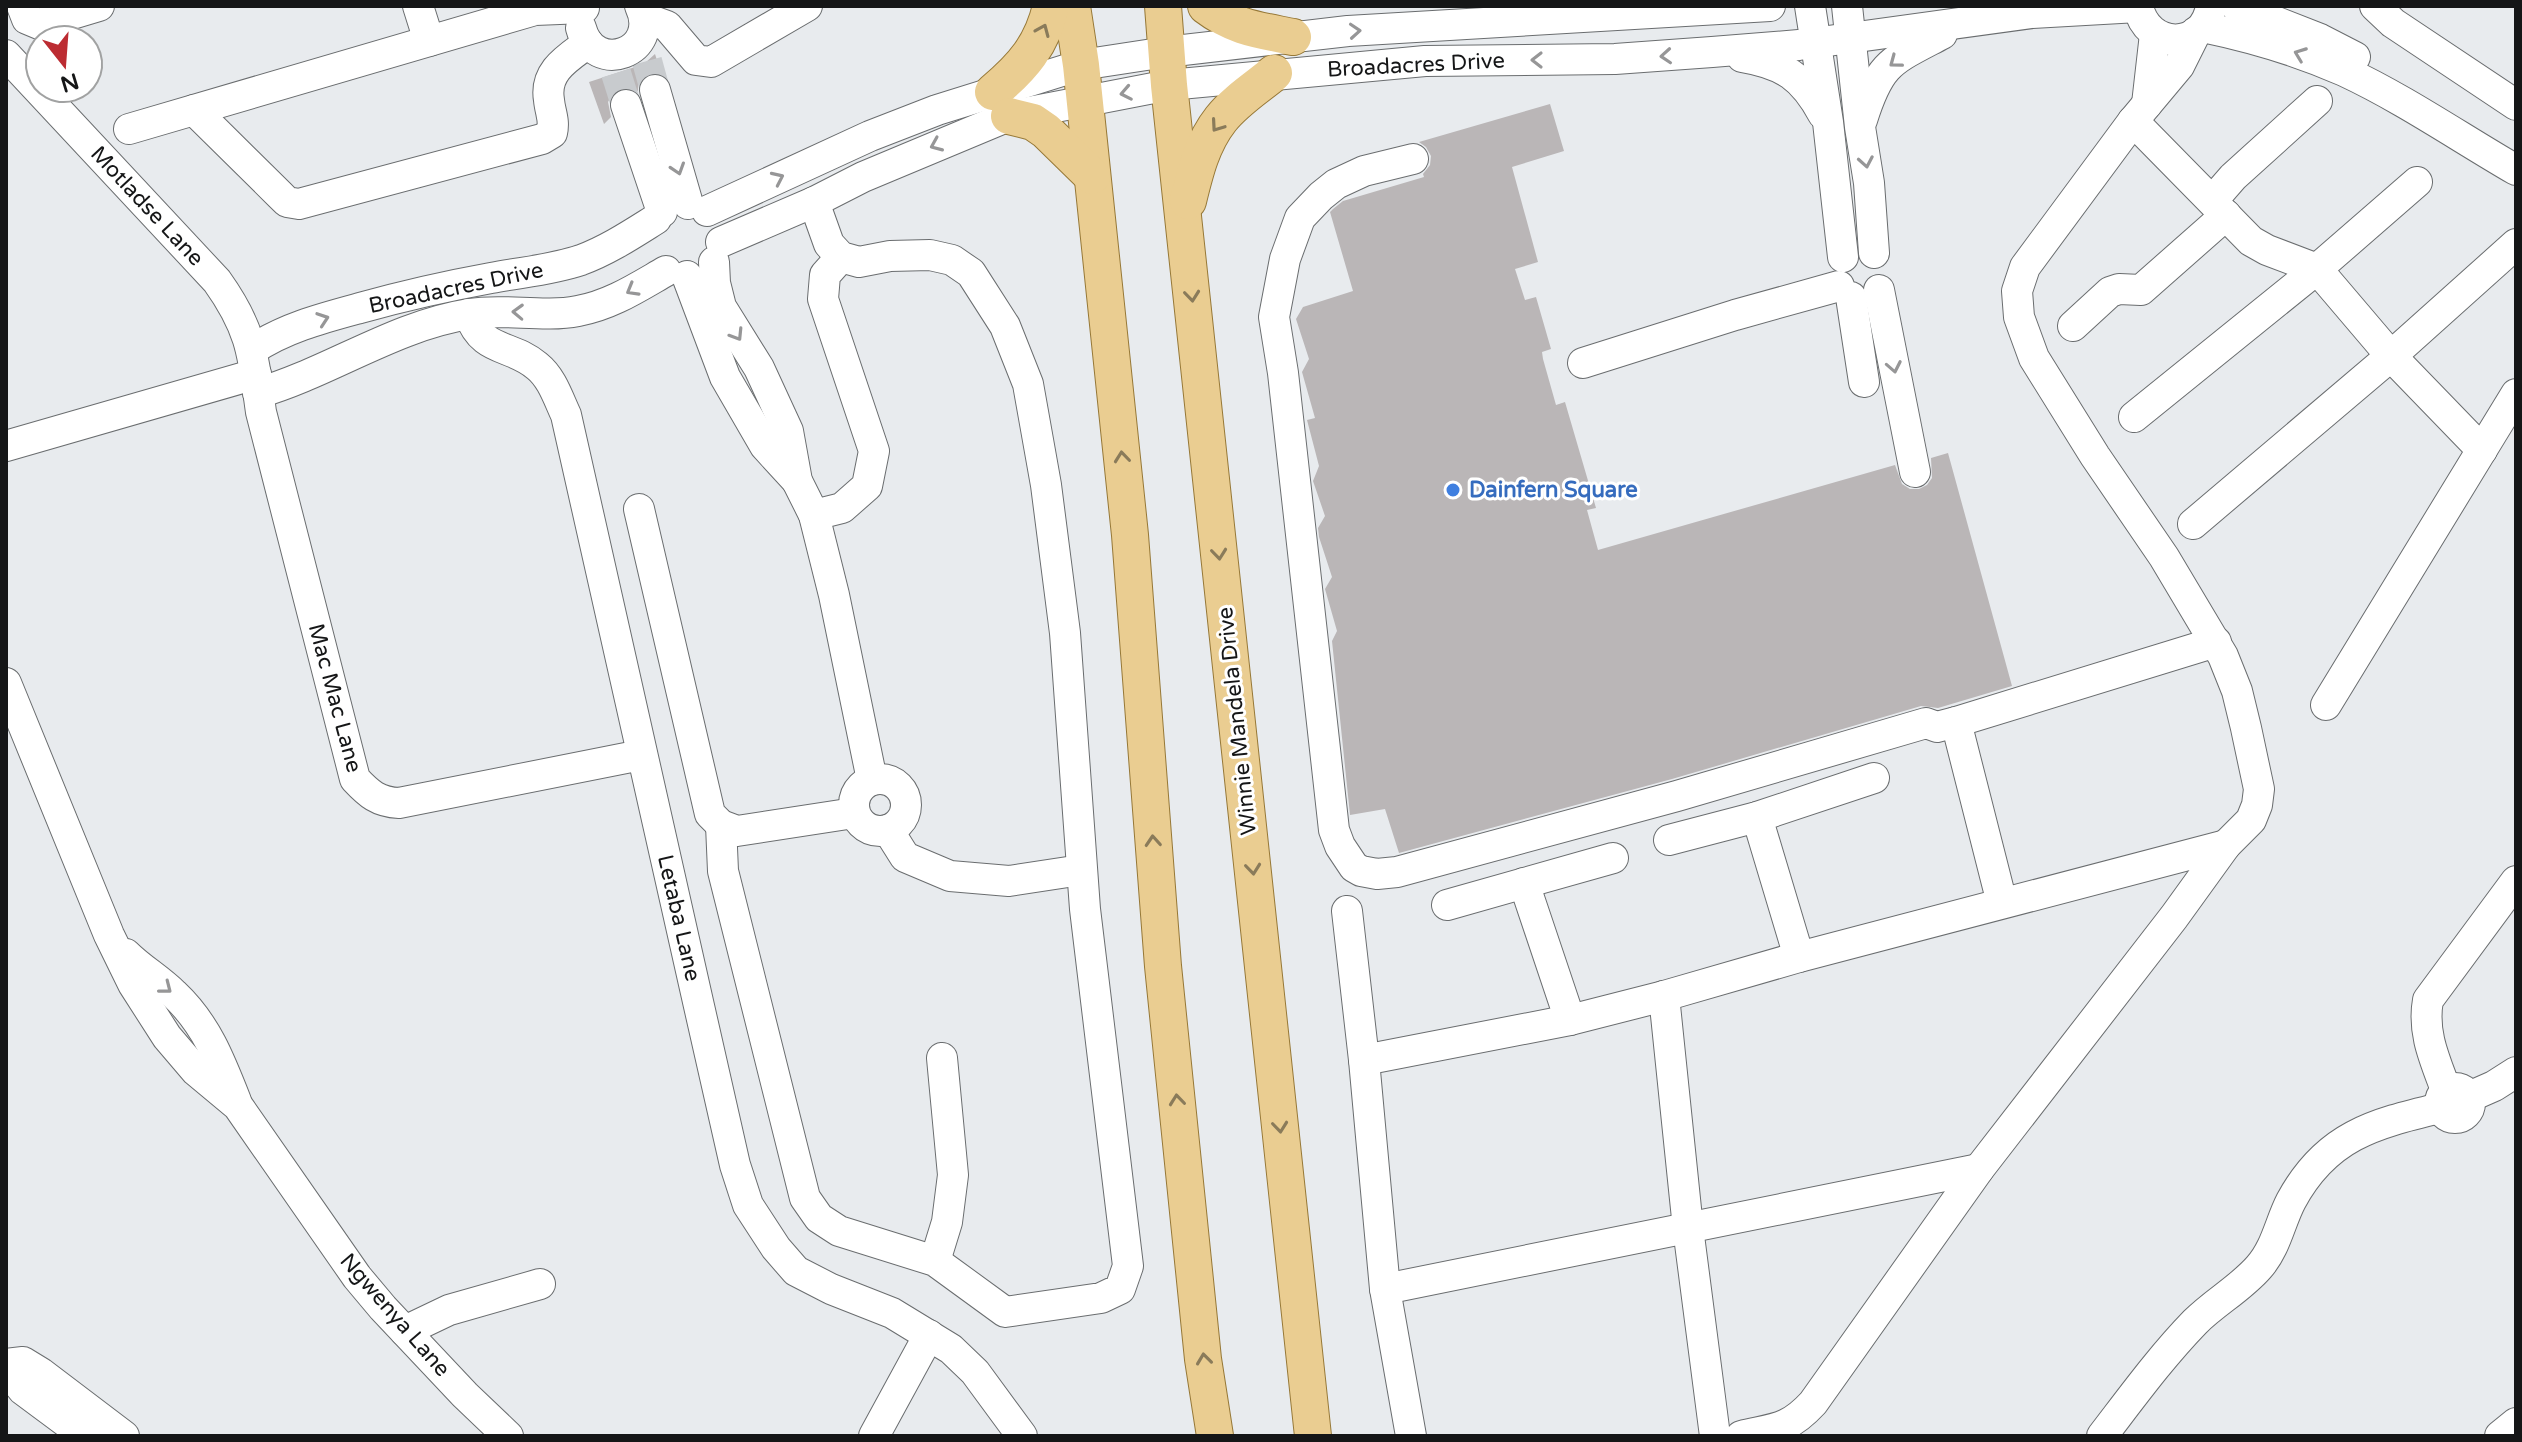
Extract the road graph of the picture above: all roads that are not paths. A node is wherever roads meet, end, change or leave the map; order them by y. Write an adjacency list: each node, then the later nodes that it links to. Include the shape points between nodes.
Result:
1 (22, 6): 2 (street, via 27,19 39,24)
2 (99, 6)
3 (418, 6): 24 (street)
4 (807, 6): 26 (street, via 711,62 696,60 667,26)
5 (1051, 6): 35 (main road, one-way to 5, via 1041,36)
6 (1072, 6): 30 (main road)
7 (1163, 6): 31 (main road, Winnie Mandela Drive)
8 (1206, 6): 21 (main road, via 1244,28)
9 (1770, 6): 21 (street, Broadacres Drive, one-way to 9)
10 (1810, 6): 25 (street)
11 (1847, 6): 22 (street)
12 (2236, 6): 23 (street)
13 (2304, 6): 23 (street, via 2310,28)
14 (2375, 6): 37 (street)
15 (585, 7): 17 (street); 29 (street, via 580,26)
16 (2138, 7): 19 (street, Broadacres Drive, via 2032,13); 20 (street, Broadacres Drive)
17 (478, 15): 24 (street)
18 (2203, 22): 20 (street, via 2176,40); 39 (street, via 2179,66); 46 (street, one-way to 18, via 2344,71)
19 (1961, 24): 22 (street, Broadacres Drive); 41 (street, one-way to 41, via 1897,58 1882,72)
20 (2155, 34): 39 (street)
21 (1293, 37): 31 (street, Broadacres Drive)
22 (1851, 38): 25 (street, Broadacres Drive); 41 (street)
23 (2320, 39): 44 (street, via 2376,67)
24 (429, 41): 38 (street)
25 (1815, 42): 27 (street, Broadacres Drive); 40 (street)
26 (646, 43): 29 (street); 43 (street)
27 (1712, 52): 32 (street, Broadacres Drive, one-way to 32, via 1425,61); 40 (street, via 1786,70 1812,93)
28 (7, 57): 63 (street, Motladse Lane, via 217,281 244,322)
29 (605, 57): 38 (street, via 558,66 549,80 554,125 542,139 309,203 287,202)
30 (1081, 65): 31 (street, Broadacres Drive); 33 (main road); 35 (street, Broadacres Drive)
31 (1167, 68): 32 (street, Broadacres Drive); 33 (street, Broadacres Drive, one-way to 33); 52 (main road, Winnie Mandela Drive)
32 (1274, 73): 52 (main road, one-way to 52, via 1222,118 1206,142)
33 (1083, 101): 35 (street, Broadacres Drive); 47 (main road)
34 (2317, 101): 50 (street, via 2233,177)
35 (1001, 104): 47 (main road, via 1046,131); 49 (street, Broadacres Drive, one-way to 49); 51 (street, Broadacres Drive, one-way to 35, via 937,110)
36 (626, 105): 43 (street)
37 (2516, 105)
38 (194, 110): 42 (street)
39 (2140, 113): 50 (street); 74 (street, via 2025,267 2017,291 2019,317 2034,358)
40 (1828, 122): 58 (street)
41 (1860, 127): 58 (street, one-way to 58, via 1874,253 1857,250)
42 (129, 129)
43 (653, 140): 51 (street)
44 (2516, 155)
45 (1413, 159): 77 (street, via 1336,184 1300,218 1285,259 1274,317 1334,830 1354,867 1377,874 1425,866 1926,723 1937,727)
46 (2516, 170)
47 (1092, 176): 116 (main road, one-way to 47, via 1163,966 1130,535)
48 (2417, 182): 56 (street)
49 (814, 202): 54 (street, Broadacres Drive); 55 (street, via 829,244)
50 (2220, 208): 56 (street, via 2251,241); 60 (street, via 2141,290 2110,292)
51 (678, 211): 54 (street, via 718,225); 57 (street, via 651,229 649,241 657,263); 63 (street, Broadacres Drive, one-way to 51, via 277,335 397,298 558,267 604,251)
52 (1183, 218): 117 (main road, Winnie Mandela Drive, one-way to 117)
53 (2516, 244): 61 (street)
54 (718, 252): 57 (street, via 697,274); 70 (street, one-way to 70, via 715,283 721,307 759,368 788,431)
55 (841, 257): 72 (street, via 825,275 823,299 874,451 867,486 842,508); 88 (street, via 859,262 930,255 952,260 971,273 992,304 1023,370 1046,485 1065,633)
56 (2317, 269): 61 (street); 66 (street)
57 (676, 273): 59 (street, Broadacres Drive, one-way to 59, via 576,312); 70 (street, via 725,377 765,446)
58 (1853, 283): 62 (street); 64 (street); 69 (street, one-way to 69)
59 (469, 314): 63 (street, Broadacres Drive, via 414,329 310,376); 78 (street, Letaba Lane, via 484,340 527,359 545,374 566,415)
60 (2073, 326)
61 (2391, 356): 68 (street); 73 (street)
62 (1583, 363)
63 (255, 372): 67 (street, Broadacres Drive); 78 (street, Mac Mac Lane, via 348,760 366,791 399,803)
64 (1864, 382)
65 (2516, 394): 68 (street)
66 (2134, 417)
67 (6, 446)
68 (2482, 450): 76 (street)
69 (1915, 472)
70 (797, 481): 72 (street)
71 (639, 509): 83 (street, via 710,814)
72 (814, 515): 80 (street)
73 (2193, 524)
74 (2216, 642): 77 (street); 86 (street, via 2237,691 2259,789 2251,820)
75 (6, 683): 106 (street, Ngwenya Lane, via 109,935 203,1026 238,1106 357,1277)
76 (2326, 705)
77 (1956, 722): 91 (street)
78 (641, 755): 107 (street, Letaba Lane, via 748,1205 796,1271)
79 (1874, 778): 82 (street)
80 (872, 780): 81 (street, via 856,793); 84 (street, via 892,782 905,797 903,817)
81 (854, 813): 83 (street, via 737,831); 84 (street, via 867,829)
82 (1757, 817): 85 (street); 94 (street)
83 (721, 825): 103 (street, via 723,871 805,1198 819,1218 839,1231)
84 (888, 830): 88 (street, via 905,857 950,876 1009,881)
85 (1669, 840)
86 (2226, 845): 91 (street); 101 (street)
87 (1613, 858): 90 (street)
88 (1081, 870): 103 (street, via 1128,1266 1120,1289 1101,1298 1005,1312)
89 (2516, 881): 100 (street, via 2428,1000 2427,1038)
90 (1524, 883): 92 (street); 96 (street)
91 (2002, 903): 94 (street)
92 (1447, 905)
93 (1347, 911): 98 (street)
94 (1799, 957): 95 (street)
95 (1664, 996): 96 (street); 102 (street)
96 (1570, 1020): 98 (street)
97 (942, 1058): 103 (street, via 953,1175)
98 (1364, 1060): 105 (street)
99 (2516, 1072): 100 (street, via 2494,1086)
100 (2452, 1099): 121 (street, via 2386,1121 2336,1146 2292,1200 2265,1260 2194,1323)
101 (1979, 1169): 102 (street); 120 (street, via 1799,1419)
102 (1688, 1228): 105 (street); 119 (street)
103 (935, 1261)
104 (540, 1284): 106 (street, via 449,1310)
105 (1385, 1289): 118 (street)
106 (405, 1331): 113 (street, Ngwenya Lane)
107 (929, 1335): 114 (street); 115 (street, Letaba Lane, via 975,1372)
108 (6, 1366): 109 (street, via 23,1390)
109 (56, 1399): 111 (street); 112 (street)
110 (2516, 1423): 122 (street)
111 (85, 1436)
112 (124, 1436)
113 (508, 1436)
114 (874, 1436)
115 (1022, 1436)
116 (1215, 1436)
117 (1313, 1436)
118 (1411, 1436)
119 (1715, 1436)
120 (1741, 1436)
121 (2102, 1436)
122 (2500, 1436)

